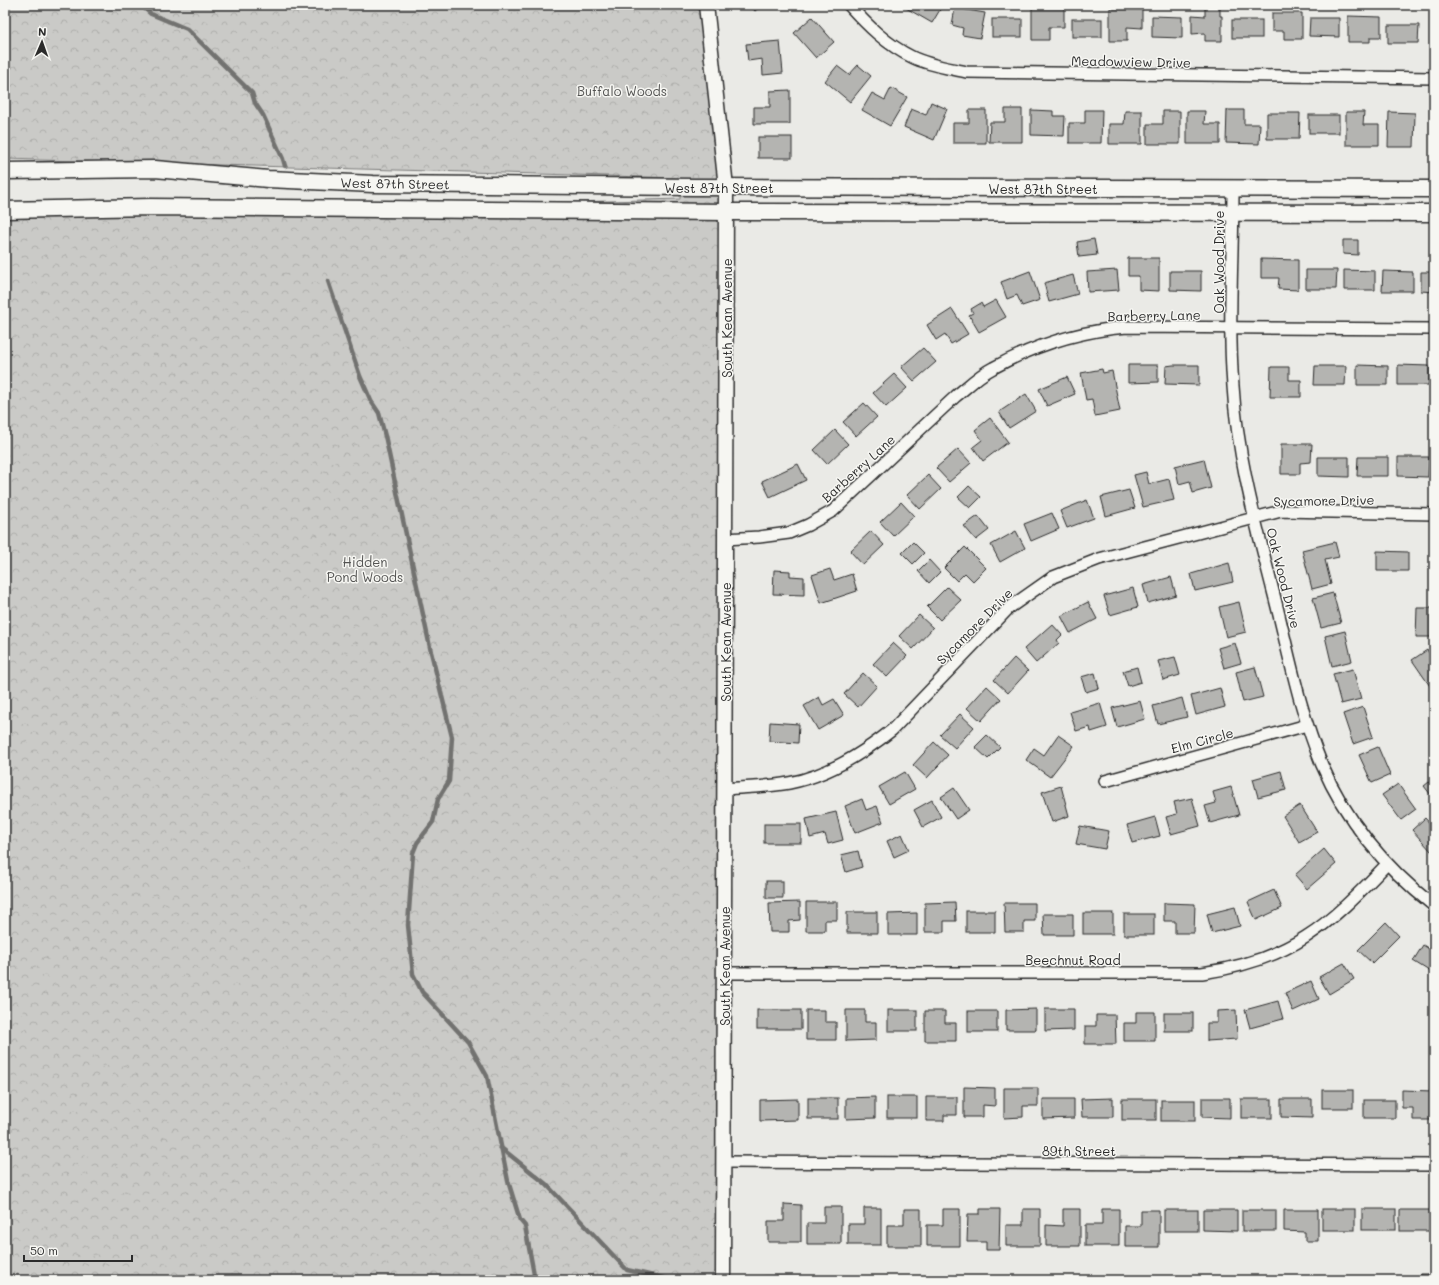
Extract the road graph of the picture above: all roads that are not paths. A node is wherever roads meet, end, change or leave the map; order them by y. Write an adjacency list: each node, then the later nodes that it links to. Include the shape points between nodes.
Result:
1 (706, 5): 5 (street, South Kean Avenue)
2 (850, 5): 3 (street, Meadowview Drive, via 869,26 912,56 934,65 966,72)
3 (1434, 78)
4 (5, 171): 5 (main road, West 87th Street, via 155,169 268,179 373,184)
5 (726, 187): 6 (main road, West 87th Street); 9 (street, South Kean Avenue)
6 (1233, 189): 7 (main road, West 87th Street); 10 (street, Oak Wood Drive)
7 (1434, 189)
8 (5, 210): 9 (main road, West 87th Street, via 150,207)
9 (727, 212): 10 (main road, West 87th Street); 16 (street, South Kean Avenue)
10 (1233, 213): 11 (main road, West 87th Street); 12 (street, Oak Wood Drive)
11 (1434, 213)
12 (1232, 328): 13 (street, Barberry Lane); 15 (street, Oak Wood Drive, via 1232,384 1236,421); 16 (street, Barberry Lane, via 1127,327 1104,329 1054,340 992,368 956,396 833,511 789,533)
13 (1434, 329)
14 (1434, 514): 15 (street, Sycamore Drive, via 1281,512)
15 (1256, 517): 17 (street, Oak Wood Drive); 19 (street, Sycamore Drive, via 1098,559 1053,577 1009,608 892,730 848,762 789,783)
16 (726, 539): 19 (street, South Kean Avenue)
17 (1307, 725): 18 (street, Elm Circle); 20 (street, Oak Wood Drive, via 1339,798 1352,820)
18 (1105, 781)
19 (724, 789): 22 (street, South Kean Avenue)
20 (1387, 864): 21 (street, Oak Wood Drive, via 1407,885); 22 (street, Beechnut Road, via 1339,914 1305,939 1280,953 1226,970 1202,973)
21 (1434, 906)
22 (724, 973): 23 (street, South Kean Avenue)
23 (723, 1162): 24 (street, 89th Street); 25 (street, South Kean Avenue)
24 (1434, 1166)
25 (723, 1280)

